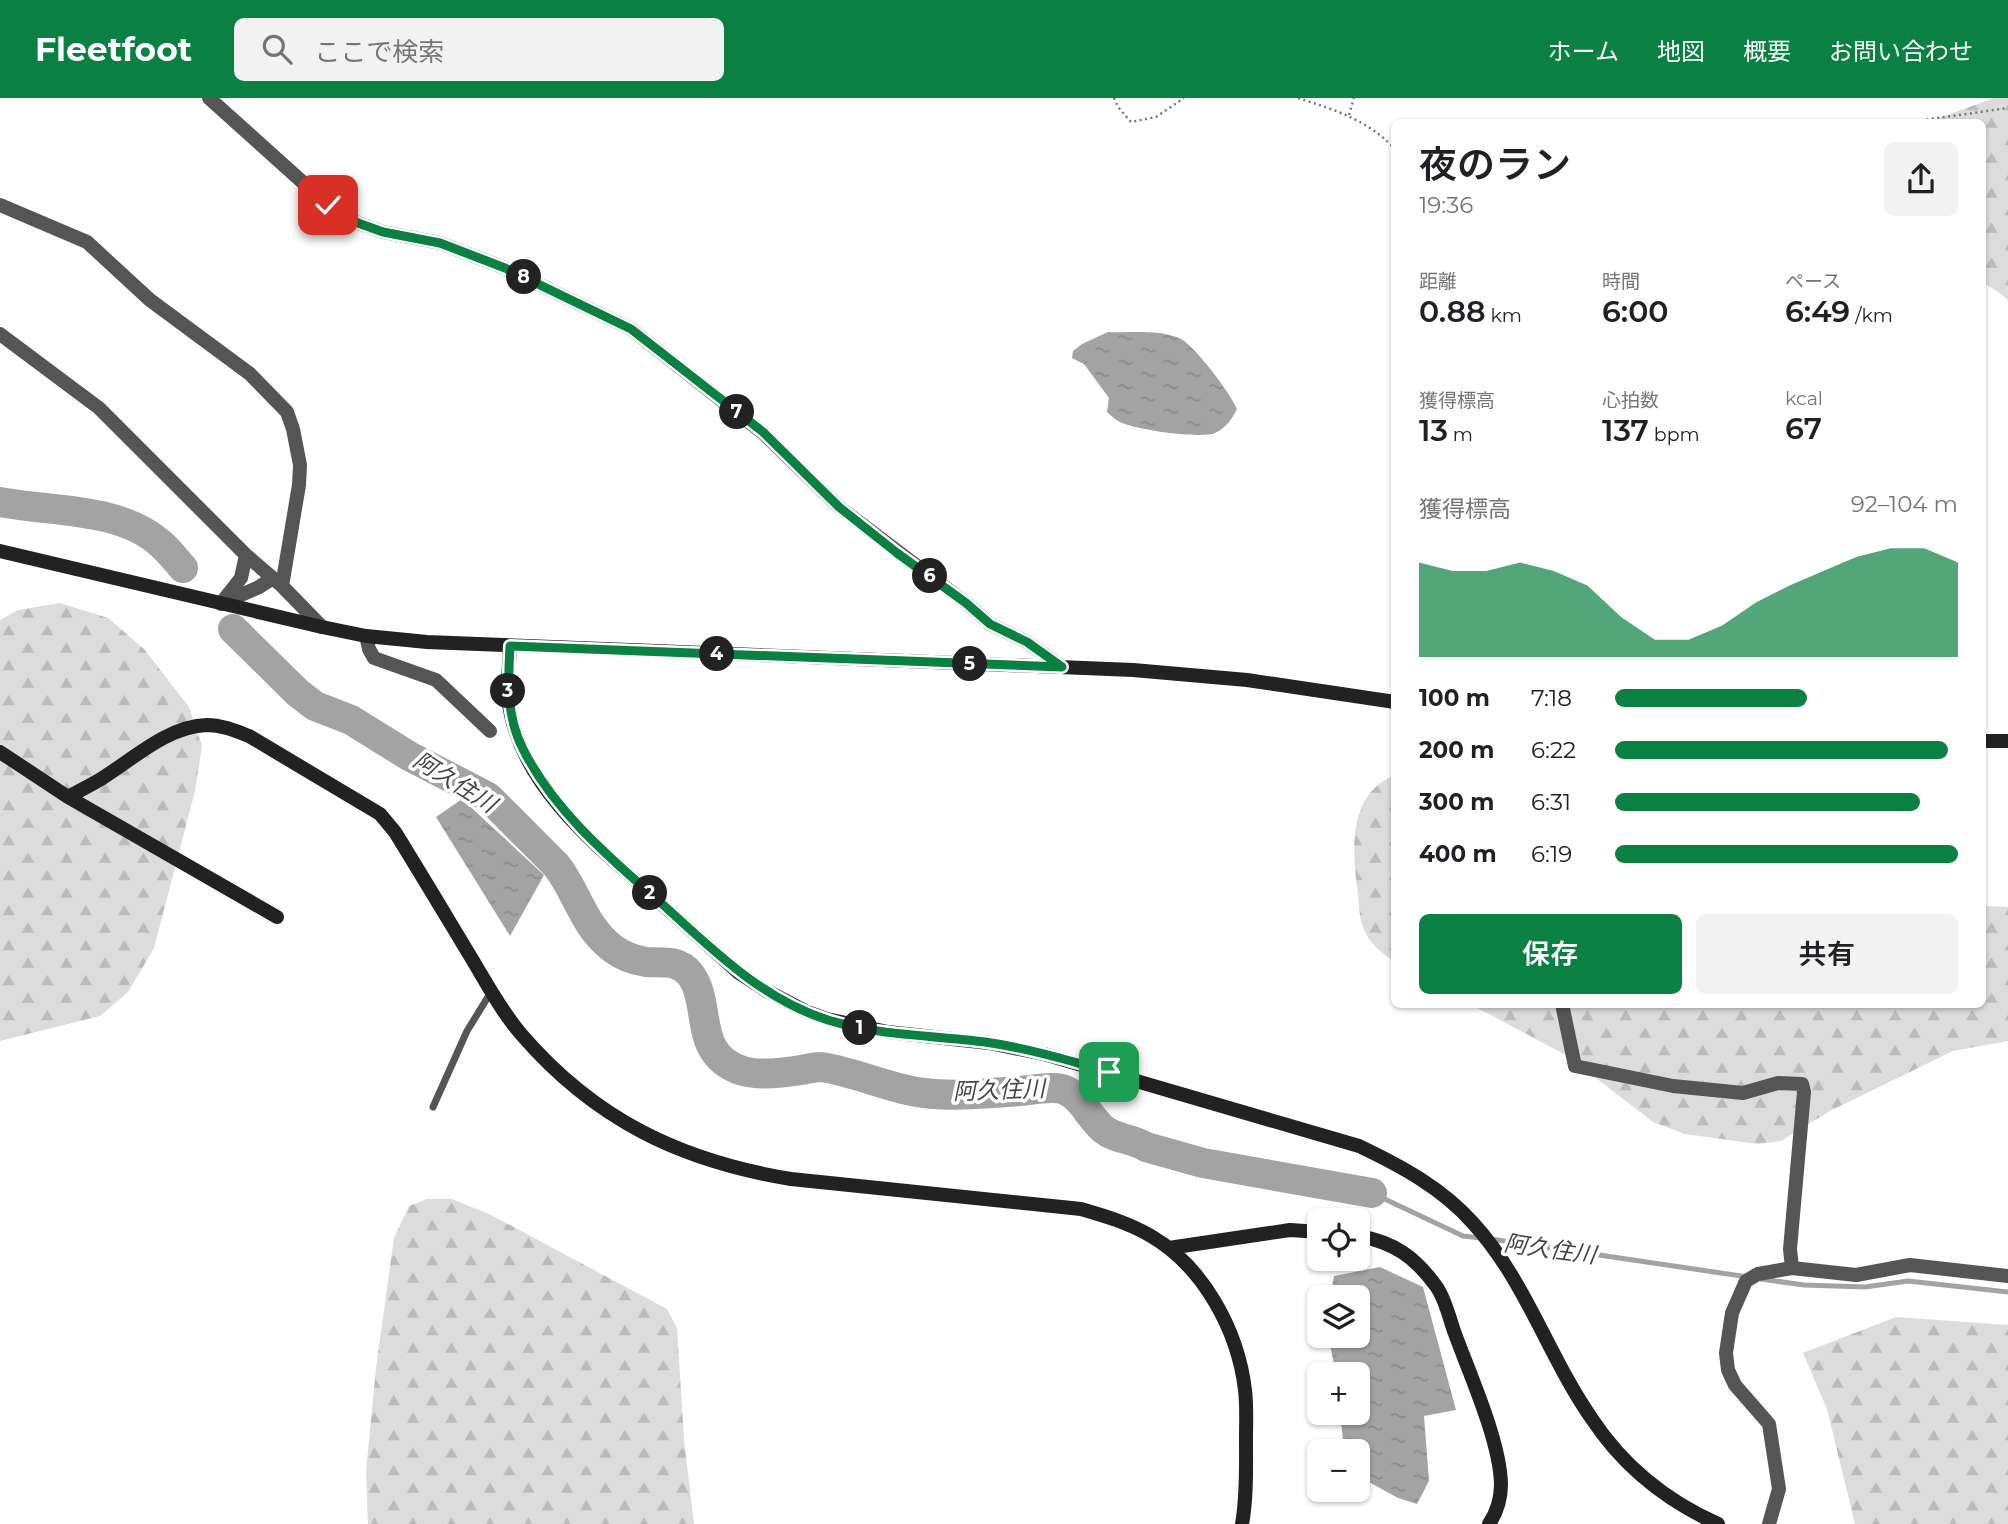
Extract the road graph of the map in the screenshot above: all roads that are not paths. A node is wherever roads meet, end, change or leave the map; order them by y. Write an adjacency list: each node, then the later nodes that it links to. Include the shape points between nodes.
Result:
1 (209, 98): 11 (street, via 328,205 358,223 440,243 505,268 631,329 763,432 858,523 990,624 1027,642)
2 (0, 205): 6 (street, via 87,242 150,300 250,374 287,412 300,465 299,485)
3 (0, 334): 5 (street, via 99,408)
4 (0, 551): 7 (street)
5 (246, 555): 6 (street); 7 (street, via 240,578)
6 (277, 582): 7 (street); 8 (street)
7 (221, 604): 8 (street)
8 (322, 627): 9 (street)
9 (366, 636): 10 (street); 13 (street, via 374,658 436,680)
10 (510, 646): 11 (street); 29 (street, via 510,714 542,782 590,837 739,973 827,1020 1044,1054 1359,1146 1393,1162 1451,1201 1503,1259 1591,1419 1624,1459 1683,1507)
11 (1062, 667): 12 (street, via 1247,680)
12 (1391, 701)
13 (490, 731)
14 (1986, 741): 15 (street)
15 (2008, 741)
16 (0, 752): 17 (street)
17 (68, 797): 18 (street); 19 (street, via 185,728 208,725 249,736 380,814)
18 (277, 916)
19 (492, 991): 21 (lane, via 467,1031); 24 (street, via 520,1033 580,1092 681,1151 720,1165 791,1179 1081,1209 1136,1227)
20 (1563, 1008): 25 (street, via 1575,1066 1673,1086 1743,1093 1778,1083 1802,1084)
21 (433, 1107)
22 (1307, 1231): 24 (street)
23 (1370, 1238): 28 (street, via 1403,1251 1438,1289 1479,1398 1499,1468 1500,1497)
24 (1169, 1248): 27 (street, via 1205,1287 1233,1337 1240,1362 1246,1404)
25 (1792, 1268): 26 (street, via 1856,1275 1910,1265); 30 (street, via 1746,1281 1732,1314 1726,1353 1735,1385 1769,1424 1779,1489)
26 (2008, 1276)
27 (1242, 1524)
28 (1489, 1524)
29 (1718, 1524)
30 (1769, 1524)

